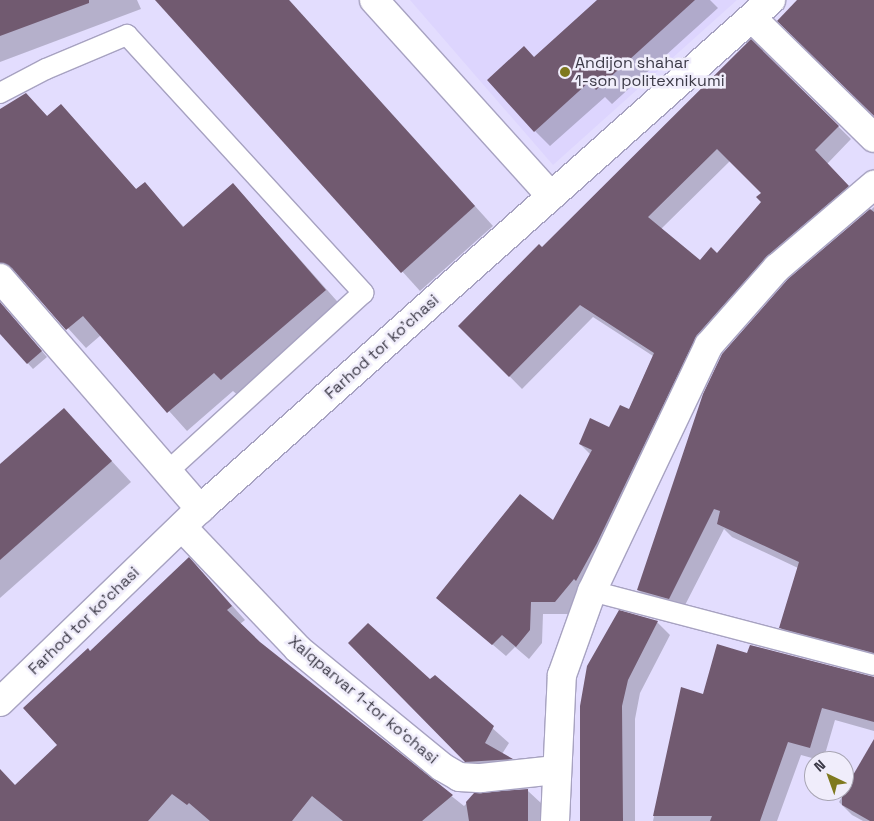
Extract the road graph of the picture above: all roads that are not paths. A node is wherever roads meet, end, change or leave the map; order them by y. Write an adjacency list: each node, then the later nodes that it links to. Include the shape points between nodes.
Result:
1 (374, 0): 6 (street)
2 (762, 9): 4 (street); 6 (street, Farhod tor ko'chasi)
3 (0, 93): 8 (lane, via 127,35 363,293)
4 (874, 138)
5 (874, 185): 10 (street, via 777,268 709,345)
6 (551, 196): 9 (street, Farhod tor ko'chasi)
7 (0, 278): 8 (street, Xalqparvar 1-tor koʻchasi)
8 (169, 470): 9 (street, Xalqparvar 1-tor koʻchasi)
9 (191, 518): 12 (street, Farhod tor ko'chasi); 13 (street, Xalqparvar 1-tor koʻchasi, via 298,648 442,767 459,777 481,778)
10 (592, 591): 11 (lane); 13 (street, via 562,675)
11 (874, 665)
12 (0, 702)
13 (556, 770): 14 (street)
14 (554, 821)

